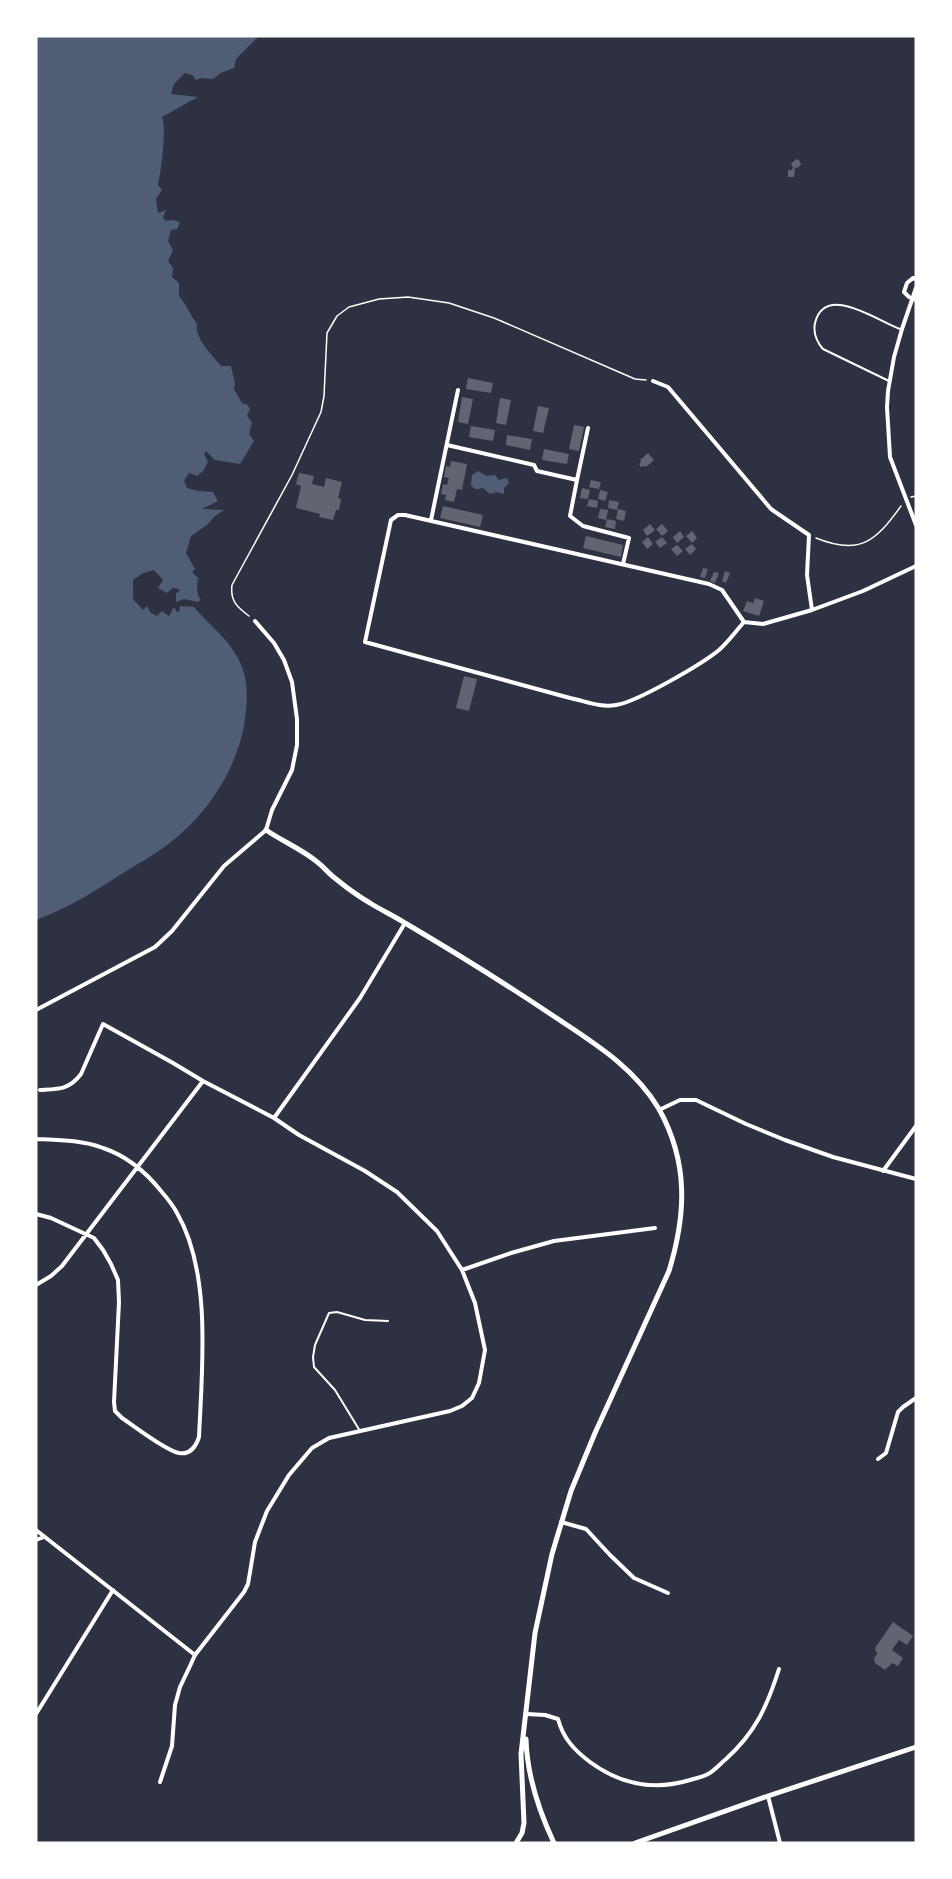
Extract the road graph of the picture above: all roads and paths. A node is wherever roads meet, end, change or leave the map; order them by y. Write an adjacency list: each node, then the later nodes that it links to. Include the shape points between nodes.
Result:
1 (916, 279): 3 (street, via 907,283 904,292)
2 (916, 288): 3 (street)
3 (914, 300): 4 (street)
4 (902, 329): 6 (street); 6 (lane, via 839,304 824,309 815,323 817,340 824,349)
5 (653, 381): 14 (street, via 668,387 771,509); 18 (path, via 635,379 494,318 449,303 408,297 349,307 337,316 327,333 321,412 292,475 232,585 233,601)
6 (890, 381): 11 (street, via 888,446)
7 (458, 390): 9 (street)
8 (588, 428): 10 (street)
9 (447, 445): 10 (street, via 534,465 537,471); 12 (street)
10 (577, 480): 15 (street, via 570,516 583,526 629,538)
11 (906, 499): 13 (street); 14 (path, via 884,529 862,544 835,544)
12 (431, 520): 15 (street); 19 (street, via 405,515 391,520 365,642 604,706 629,702 687,671 719,650)
13 (916, 525)
14 (809, 536): 17 (street, via 807,576)
15 (623, 564): 19 (street, via 717,587)
16 (916, 566): 17 (street)
17 (812, 610): 19 (street, via 763,624)
18 (255, 621): 20 (street, via 284,660 292,682 297,719 292,770)
19 (744, 622)
20 (266, 830): 21 (street, via 304,852 371,904); 22 (street, via 224,866 155,947)
21 (405, 923): 25 (street, via 602,1048 632,1074); 26 (street, via 360,998)
22 (36, 1010)
23 (202, 1082): 24 (street, via 103,1024 75,1081 65,1088); 26 (street); 29 (street)
24 (40, 1090)
25 (659, 1110): 30 (street, via 680,1100 696,1100 785,1140); 41 (street, via 680,1168 679,1240 662,1289 595,1433)
26 (274, 1118): 35 (street, via 398,1192 437,1231)
27 (916, 1126): 30 (street)
28 (36, 1138): 29 (street, via 88,1143)
29 (137, 1165): 34 (street); 34 (street, via 177,1213 198,1272 199,1437 190,1451 181,1454 169,1449 115,1412 118,1280 103,1250)
30 (883, 1170): 31 (street)
31 (916, 1179)
32 (36, 1214): 34 (street)
33 (654, 1228): 35 (street, via 554,1241)
34 (87, 1233): 36 (street, via 57,1271)
35 (462, 1270): 39 (street, via 484,1343 484,1365 475,1394 450,1411)
36 (36, 1285)
37 (388, 1321): 39 (lane, via 328,1312 315,1345 314,1367 335,1390)
38 (916, 1398): 40 (street, via 898,1412 886,1453)
39 (360, 1431): 47 (street, via 319,1443 289,1475 263,1520 244,1592)
40 (878, 1459)
41 (561, 1522): 46 (street, via 586,1529 634,1578); 50 (street, via 535,1633)
42 (36, 1530): 43 (street)
43 (44, 1537): 44 (street); 45 (street)
44 (36, 1540)
45 (113, 1590): 47 (street); 49 (street)
46 (668, 1593)
47 (195, 1655): 53 (street, via 175,1705 172,1746)
48 (778, 1669): 50 (street, via 764,1711 741,1746 707,1775 678,1784 635,1783 605,1773 567,1741 558,1719)
49 (36, 1714)
50 (527, 1714): 51 (street)
51 (525, 1724): 55 (street, via 521,1754 524,1823); 56 (street, via 530,1776)
52 (916, 1747): 54 (street)
53 (160, 1782)
54 (768, 1796): 57 (street); 58 (street)
55 (516, 1843)
56 (554, 1843)
57 (635, 1843)
58 (780, 1843)

